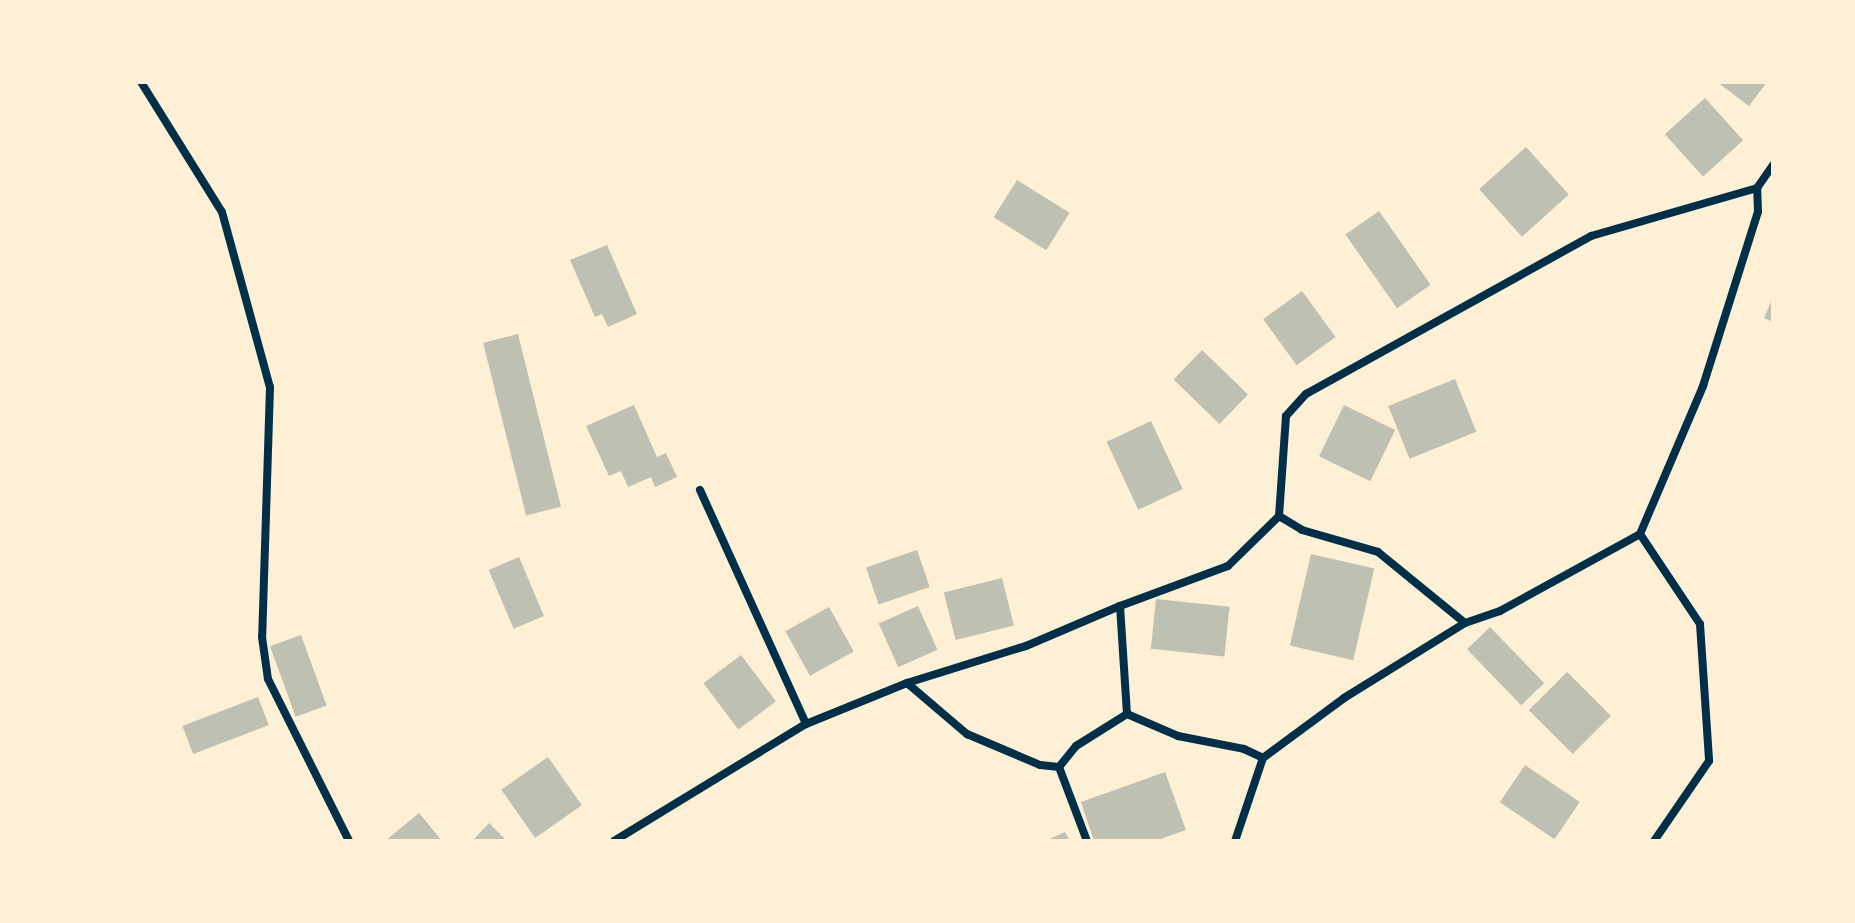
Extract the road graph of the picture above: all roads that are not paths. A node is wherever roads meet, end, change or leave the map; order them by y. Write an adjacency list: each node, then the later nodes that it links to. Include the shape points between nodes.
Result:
1 (141, 82): 14 (street, via 222,212 270,387 262,637 268,679)
2 (1773, 165): 3 (street)
3 (1757, 188): 5 (street, via 1591,236 1306,394 1286,416); 6 (street, via 1758,212 1703,386)
4 (700, 490): 11 (street)
5 (1279, 516): 7 (street, via 1228,566); 8 (street, via 1302,530 1378,552)
6 (1640, 534): 8 (street, via 1500,611); 18 (street, via 1700,624 1709,761)
7 (1120, 606): 9 (street, via 1026,646); 10 (street)
8 (1465, 623): 12 (street, via 1344,698)
9 (907, 683): 11 (street); 13 (street, via 967,734 1040,765)
10 (1127, 714): 12 (street, via 1178,736); 13 (street, via 1076,746)
11 (806, 724): 15 (street)
12 (1263, 758): 17 (street)
13 (1059, 767): 16 (street)
14 (349, 841)
15 (614, 841)
16 (1087, 841)
17 (1235, 841)
18 (1654, 841)

